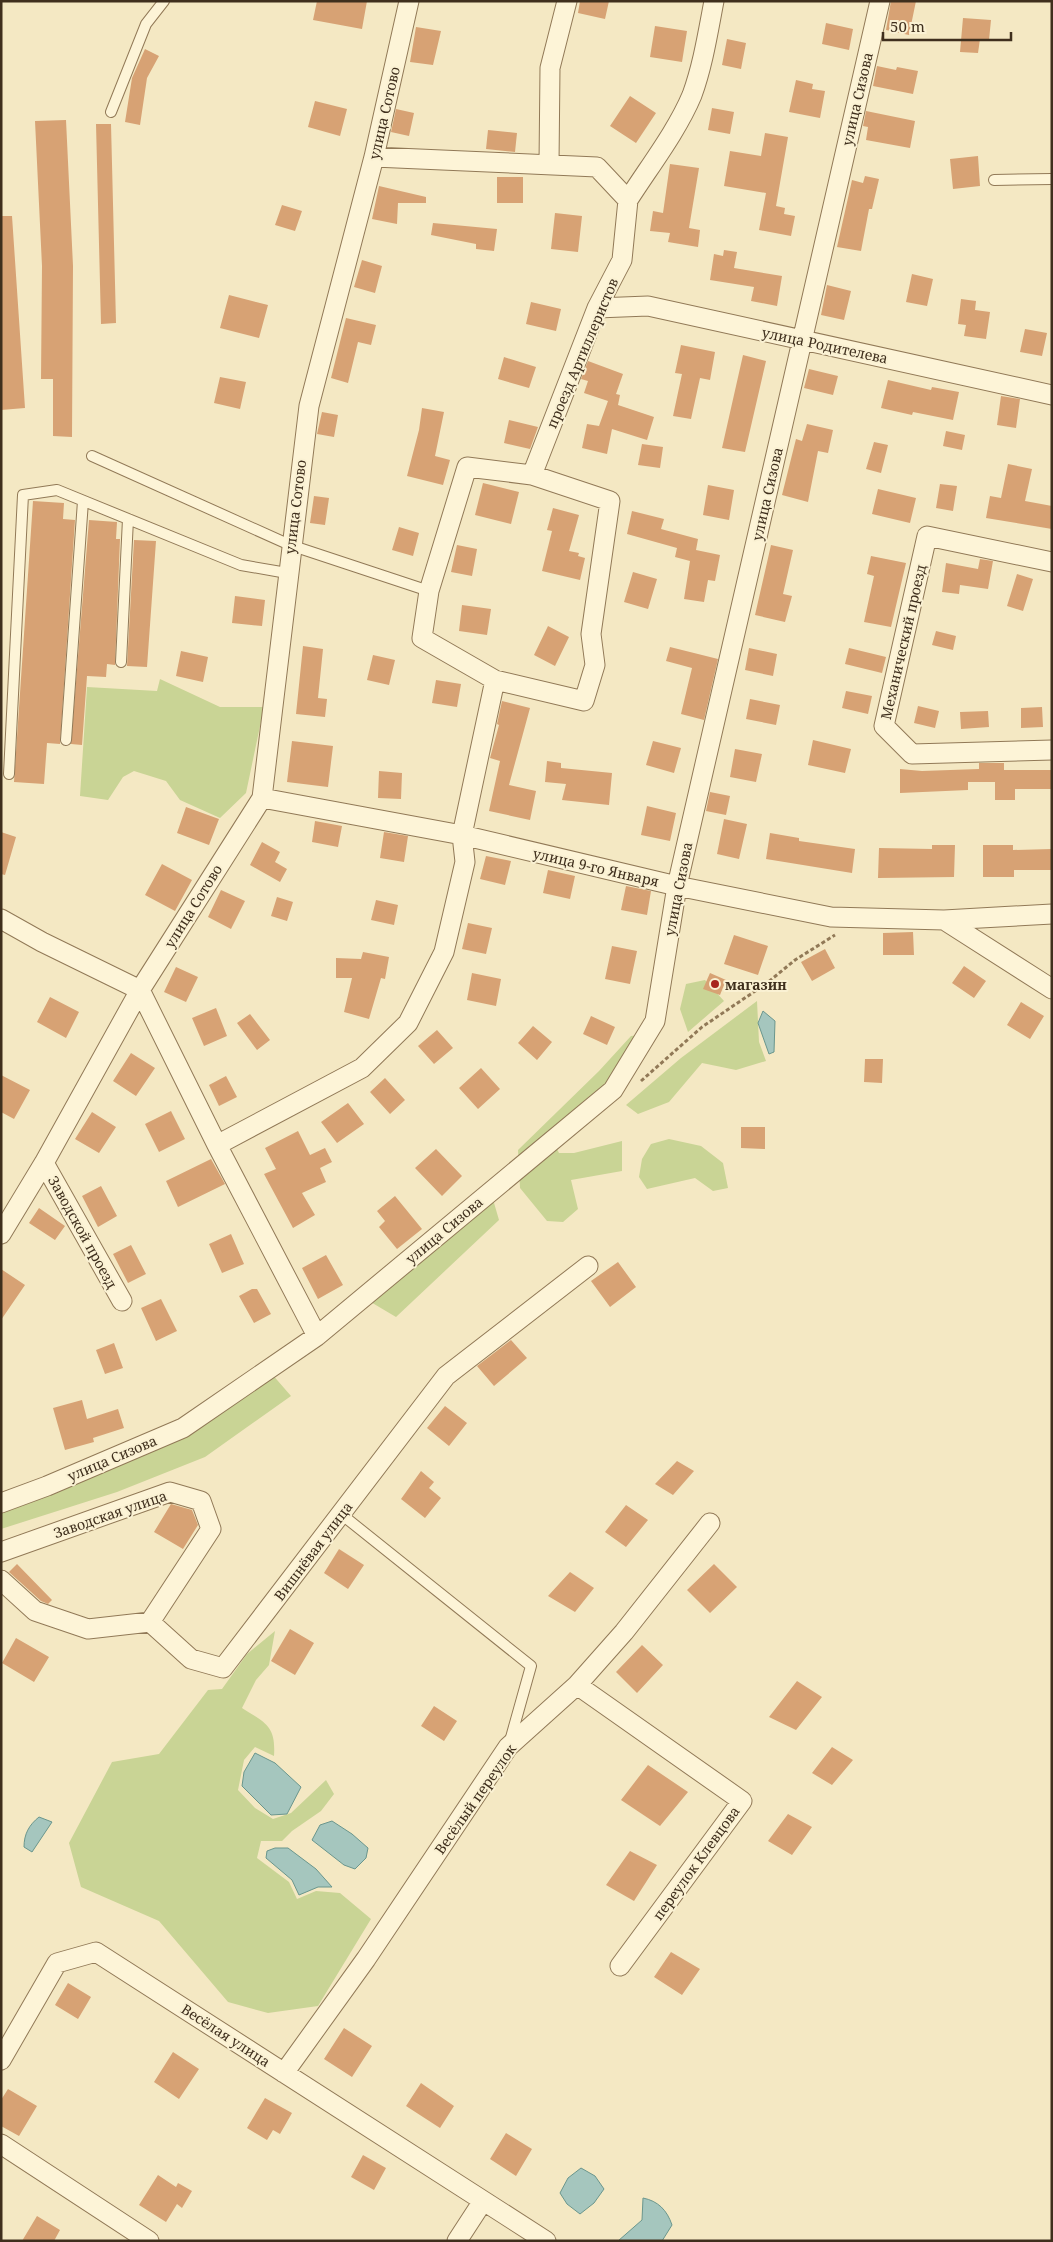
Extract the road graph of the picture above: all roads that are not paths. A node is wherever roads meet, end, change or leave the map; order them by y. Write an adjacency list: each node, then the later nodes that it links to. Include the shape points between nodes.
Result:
1 (164, 1): 6 (lane, via 146,24)
2 (409, 1): 7 (street, улица Сотово)
3 (567, 1): 8 (street, via 550,68)
4 (714, 1): 11 (street, проезд Артиллеристов, via 692,95)
5 (880, 1): 13 (street, улица Сизова)
6 (111, 112)
7 (374, 157): 8 (street); 19 (street, улица Сотово, via 309,406)
8 (549, 164): 11 (street, via 597,167)
9 (1052, 179): 10 (lane)
10 (994, 180)
11 (628, 200): 12 (street, проезд Артиллеристов, via 622,260)
12 (597, 308): 13 (street, улица Родителева, via 648,306); 16 (street, проезд Артиллеристов)
13 (802, 340): 14 (street, улица Родителева); 30 (street, улица Сизова)
14 (1052, 395)
15 (92, 456): 19 (lane)
16 (532, 475): 22 (street, via 467,466); 24 (street, via 610,502 591,634 594,666 584,701)
17 (83, 501): 18 (lane); 25 (lane); 27 (lane, via 57,490 23,495)
18 (128, 519): 21 (lane, via 241,565); 23 (lane)
19 (290, 545): 21 (street, улица Сотово); 22 (lane)
20 (1052, 562): 26 (street, Механический проезд, via 927,536 884,726 912,754)
21 (287, 573): 28 (street, улица Сотово)
22 (429, 591): 24 (street, via 422,638)
23 (121, 662)
24 (495, 680): 29 (street)
25 (66, 740)
26 (1052, 750)
27 (9, 774)
28 (262, 798): 29 (street, улица 9-го Января); 35 (street, улица Сотово)
29 (462, 835): 30 (street, улица 9-го Января); 36 (street, via 465,862 444,952 408,1023 362,1068)
30 (677, 886): 33 (street, улица 9-го Января, via 831,917); 41 (street, улица Сизова, via 655,1020 613,1090)
31 (1052, 914): 33 (street, улица 9-го Января)
32 (1, 919): 35 (street)
33 (944, 920): 34 (street)
34 (1052, 989)
35 (140, 990): 36 (street); 37 (street, улица Сотово)
36 (216, 1145): 41 (street)
37 (44, 1163): 38 (street, улица Сотово); 40 (street, Заводской проезд)
38 (1, 1234)
39 (588, 1266): 43 (street, Вишнёвая улица, via 446,1376)
40 (122, 1301)
41 (317, 1336): 42 (street, улица Сизова, via 182,1428)
42 (1, 1503)
43 (341, 1514): 47 (street, Вишнёвая улица, via 224,1668 191,1659); 49 (lane, via 531,1666)
44 (710, 1523): 48 (street, Весёлый переулок, via 624,1632)
45 (1, 1552): 47 (street, Заводская улица, via 170,1492 201,1501 211,1529)
46 (1, 1580): 47 (street, via 35,1611 88,1628)
47 (150, 1622)
48 (577, 1685): 49 (street, Весёлый переулок); 50 (street, переулок Клевцова, via 742,1801)
49 (508, 1748): 52 (street, Весёлый переулок, via 366,1959)
50 (620, 1966)
51 (1, 2060): 52 (street, Весёлая улица, via 57,1963 96,1952)
52 (284, 2072): 54 (street, Весёлая улица)
53 (1, 2144): 55 (street)
54 (483, 2201): 56 (street); 57 (street, Весёлая улица)
55 (149, 2241)
56 (458, 2241)
57 (546, 2241)

